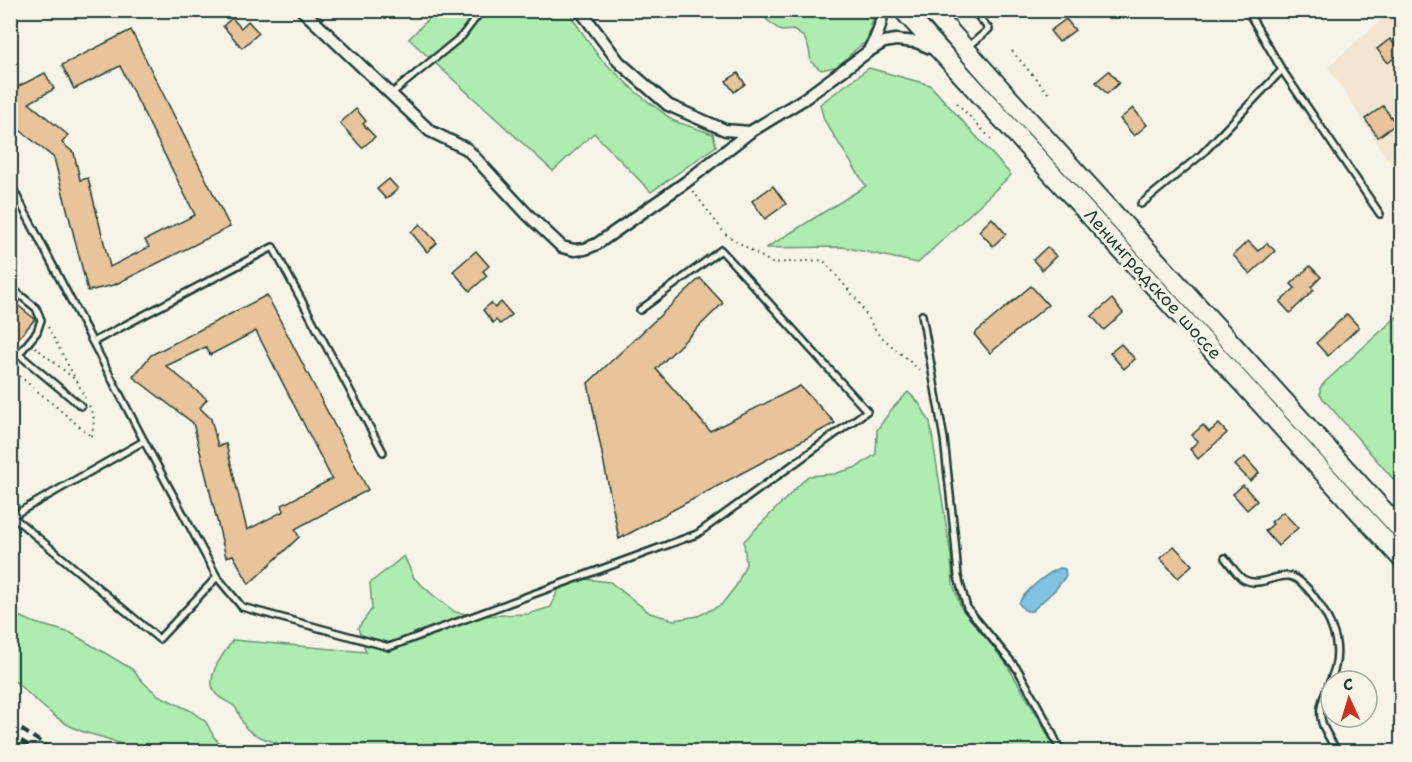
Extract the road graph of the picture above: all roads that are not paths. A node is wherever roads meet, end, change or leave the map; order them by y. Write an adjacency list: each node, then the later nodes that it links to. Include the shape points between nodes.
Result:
1 (303, 10): 14 (street)
2 (485, 10): 14 (lane, via 462,36)
3 (580, 10): 15 (street, via 619,62 668,105 725,130)
4 (873, 10): 9 (lane)
5 (903, 10): 12 (highway, Ленинградское шоссе)
6 (931, 10): 10 (highway, Ленинградское шоссе)
7 (972, 10): 10 (lane, via 989,29)
8 (1247, 10): 13 (lane)
9 (881, 16): 11 (street, via 877,39)
10 (966, 49): 29 (highway, Ленинградское шоссе)
11 (869, 51): 12 (street, via 884,42 902,40 916,42); 15 (street, via 804,99)
12 (945, 56): 31 (highway, Ленинградское шоссе)
13 (1282, 70): 17 (lane, via 1202,154); 18 (lane)
14 (391, 94): 15 (street, via 430,131 467,149 526,214 562,247 574,250 597,244)
15 (750, 132)
16 (10, 183): 22 (lane)
17 (1141, 204)
18 (1380, 214)
19 (10, 287): 24 (lane, via 36,308 41,320 37,332)
20 (639, 310): 32 (lane, via 721,250 867,411 697,534 389,647 242,607)
21 (922, 315): 33 (lane, via 944,439 958,577 967,608 1018,670)
22 (93, 342): 26 (lane); 27 (lane, via 273,247)
23 (10, 347): 24 (lane)
24 (18, 354): 25 (lane)
25 (81, 406)
26 (144, 441): 28 (lane); 32 (lane)
27 (383, 452)
28 (11, 516): 32 (lane, via 159,639)
29 (1401, 531)
30 (1225, 558): 34 (lane, via 1242,578 1254,582 1288,576 1301,582 1316,598 1333,630 1336,646 1336,666 1320,709 1321,724)
31 (1401, 559)
32 (216, 577)
33 (1061, 752)
34 (1339, 752)

